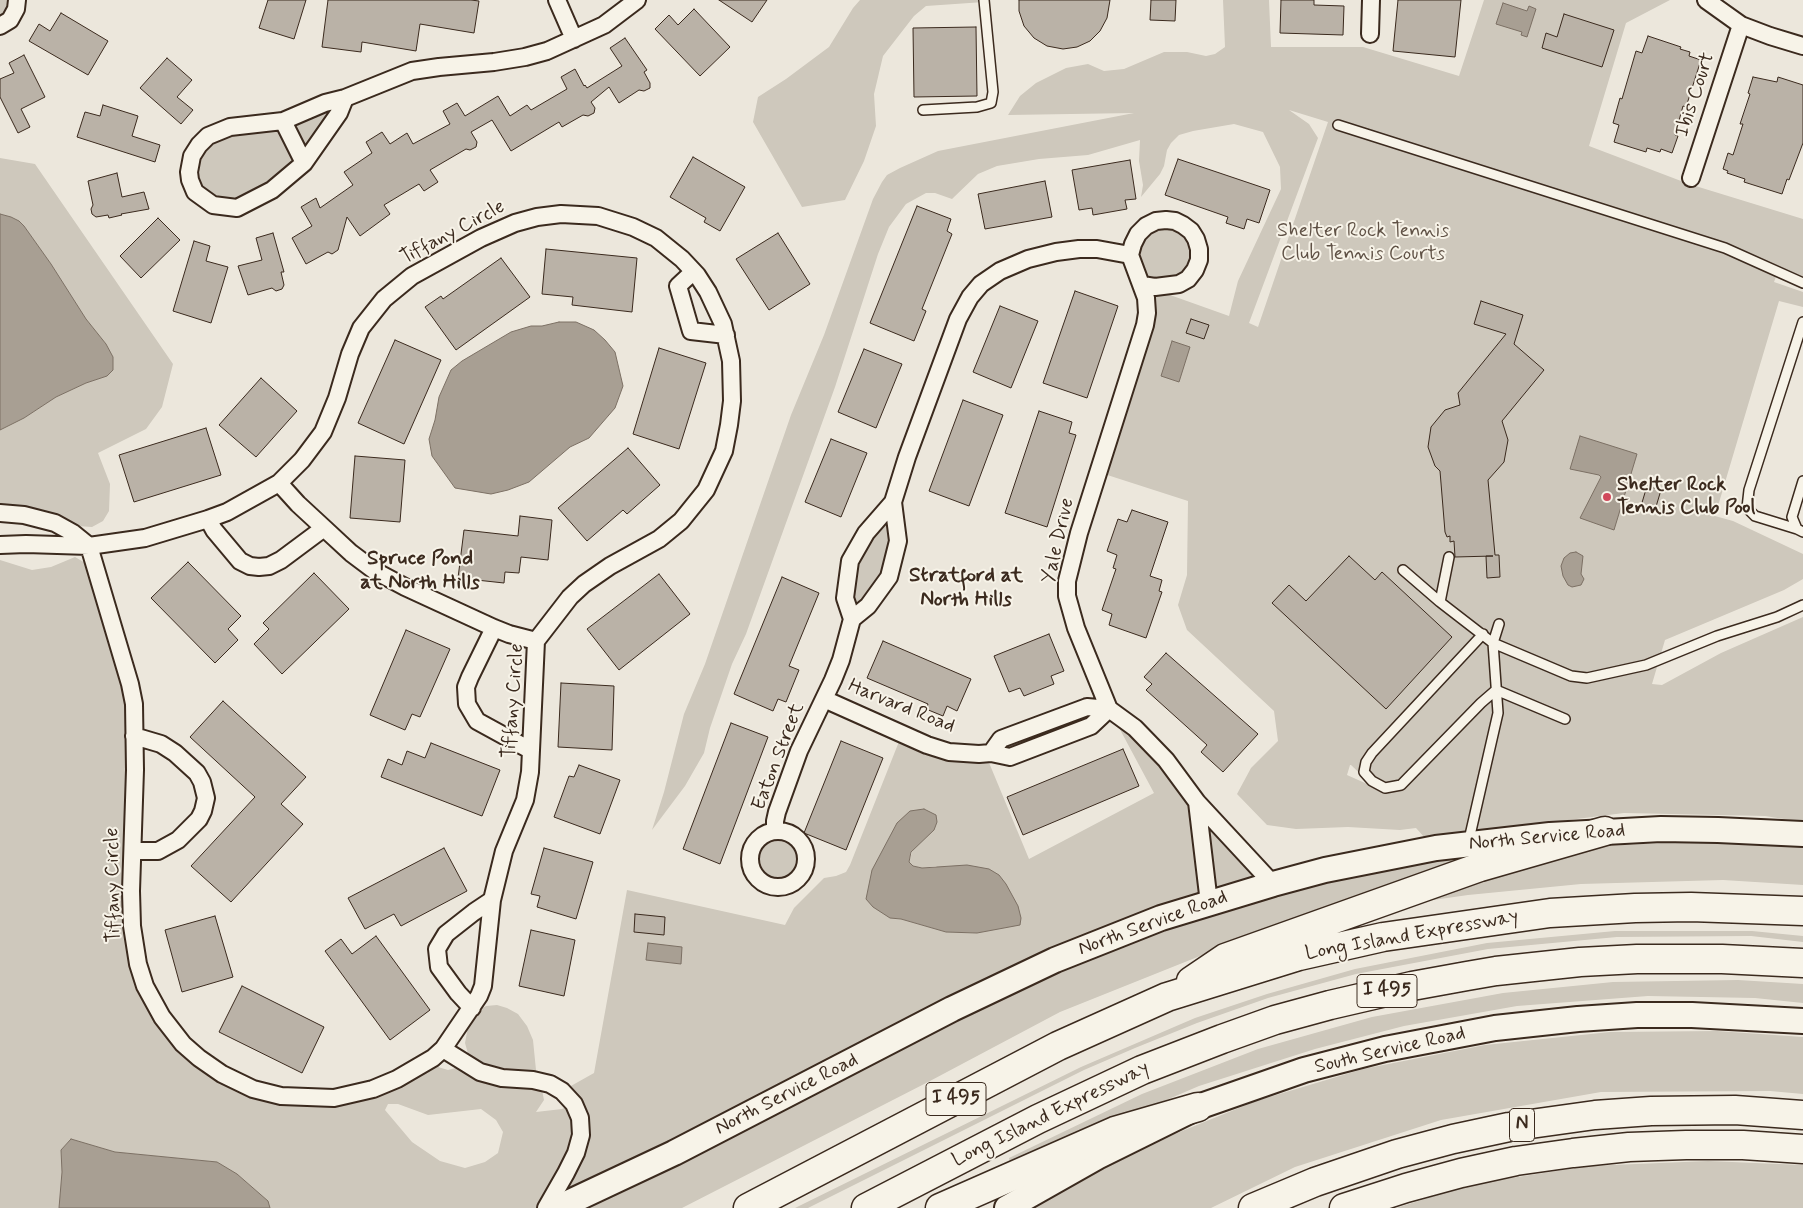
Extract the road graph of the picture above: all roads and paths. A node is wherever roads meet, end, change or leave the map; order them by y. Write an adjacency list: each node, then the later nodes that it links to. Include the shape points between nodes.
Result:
1 (16, 0): 8 (street, via 16,9 10,20)
2 (557, 0): 10 (street)
3 (637, 0): 10 (street, via 604,25)
4 (984, 0): 13 (lane, via 993,92 991,103 977,107)
5 (1371, 0): 9 (street)
6 (1706, 0): 7 (street)
7 (1741, 25): 11 (street); 17 (street, Ibis Court)
8 (0, 26)
9 (1370, 34)
10 (574, 39): 12 (street, via 526,57 412,71)
11 (1803, 46)
12 (345, 98): 14 (street); 16 (street, via 340,113)
13 (923, 110)
14 (283, 121): 16 (street); 16 (street, via 230,127 208,136 192,156 189,172 195,192 213,205 237,208 272,190)
15 (1338, 125): 20 (lane, via 1724,248)
16 (304, 163)
17 (1692, 178)
18 (1130, 255): 21 (street, Yale Drive); 21 (street, via 1138,234 1156,221 1175,221 1191,231 1196,239 1198,260 1188,278 1168,287); 26 (street, via 1079,249 1056,252 1000,271 982,284 970,297 958,320)
19 (693, 272): 23 (street, Tiffany Circle, via 708,292); 23 (street, via 678,286 691,331); 25 (street, Tiffany Circle, via 656,238 598,216 561,214 537,217 481,238 412,276 384,298 361,328 323,432)
20 (1803, 283)
21 (1142, 285): 47 (street, Yale Drive, via 1146,298 1145,325 1079,533 1067,581 1067,596 1076,628)
22 (1803, 322): 30 (lane, via 1749,490 1747,508 1756,516)
23 (726, 335): 43 (street, Tiffany Circle, via 731,361 729,425 724,451 706,490 680,521 659,539 584,584)
24 (1803, 480): 30 (lane, via 1792,518)
25 (279, 483): 28 (street, Tiffany Circle); 29 (street)
26 (893, 502): 39 (street, via 866,533 850,561 845,598); 39 (street, via 898,541 889,577 868,606)
27 (0, 513): 33 (street, via 55,523)
28 (208, 519): 29 (street, via 240,561 259,568 281,560); 33 (street, Tiffany Circle, via 145,538)
29 (324, 528): 41 (street, via 376,571)
30 (1800, 530)
31 (0, 545): 32 (street, Tiffany Circle)
32 (65, 545): 33 (street, Tiffany Circle); 34 (street, Tiffany Circle, via 29,554)
33 (89, 546): 49 (street, Tiffany Circle, via 130,684)
34 (0, 552)
35 (1449, 557): 37 (lane)
36 (1403, 570): 37 (lane)
37 (1440, 602): 42 (lane)
38 (1803, 605): 44 (lane, via 1646,665 1587,678 1571,676)
39 (852, 619): 46 (street, via 838,669)
40 (1499, 624): 44 (lane)
41 (494, 628): 43 (street); 50 (street, via 466,688 467,704 477,721)
42 (1482, 634): 44 (lane); 45 (lane, via 1372,752 1364,772 1372,782 1386,788 1401,786)
43 (536, 641): 50 (street, Tiffany Circle)
44 (1493, 643): 45 (lane)
45 (1496, 690): 48 (lane); 55 (lane, via 1498,713)
46 (824, 699): 47 (street, Harvard Road, via 927,745 949,752 979,754 991,752 1001,739 1088,707); 52 (street, Eaton Street, via 799,751 777,812)
47 (1109, 709): 51 (street, via 1135,728 1166,760)
48 (1565, 719)
49 (134, 736): 56 (street, Tiffany Circle); 56 (street, via 175,752 197,773 206,798 199,819 178,840 158,851)
50 (530, 750): 58 (street, Tiffany Circle, via 525,800 504,851)
51 (1197, 802): 57 (street); 59 (street)
52 (775, 830)
53 (1605, 831): 54 (main road, North Service Road, via 1718,830); 55 (main road, North Service Road); 62 (highway, via 1480,867 1225,958)
54 (1803, 834)
55 (1468, 844): 57 (main road, North Service Road, via 1380,859)
56 (133, 851): 65 (street, Tiffany Circle, via 132,926 145,986 162,1017 183,1044 222,1074 253,1089 281,1096 334,1098 373,1089 397,1079)
57 (1273, 884): 59 (main road, North Service Road)
58 (492, 900): 63 (street, Tiffany Circle, via 485,976); 63 (street, via 446,934 438,949 439,967)
59 (1209, 903): 70 (main road, North Service Road, via 1107,938 1004,984 674,1153)
60 (1803, 911): 62 (highway, Long Island Expressway / I 495, via 1635,908 1493,920 1325,949)
61 (1803, 963): 72 (highway, Long Island Expressway / I 495, via 1694,958 1562,964 1468,976 1330,1005 1222,1038 1142,1070)
62 (1167, 997): 71 (highway, Long Island Expressway / I 495, via 1058,1046)
63 (472, 1008): 65 (street, Tiffany Circle)
64 (1803, 1021): 66 (main road, South Service Road, via 1646,1015 1505,1027 1413,1043 1330,1063)
65 (443, 1049): 69 (street, via 480,1072 550,1084 574,1104 580,1118 581,1135 576,1153)
66 (1198, 1107): 73 (highway, via 1115,1131); 74 (main road, South Service Road, via 1097,1157)
67 (1803, 1115): 75 (highway, N, via 1735,1110 1651,1111 1509,1127 1396,1154)
68 (1803, 1149): 76 (highway, N, via 1686,1144 1573,1153 1470,1170)
69 (546, 1208)
70 (557, 1208)
71 (748, 1208)
72 (866, 1208)
73 (940, 1208)
74 (1008, 1208)
75 (1254, 1208)
76 (1344, 1208)

